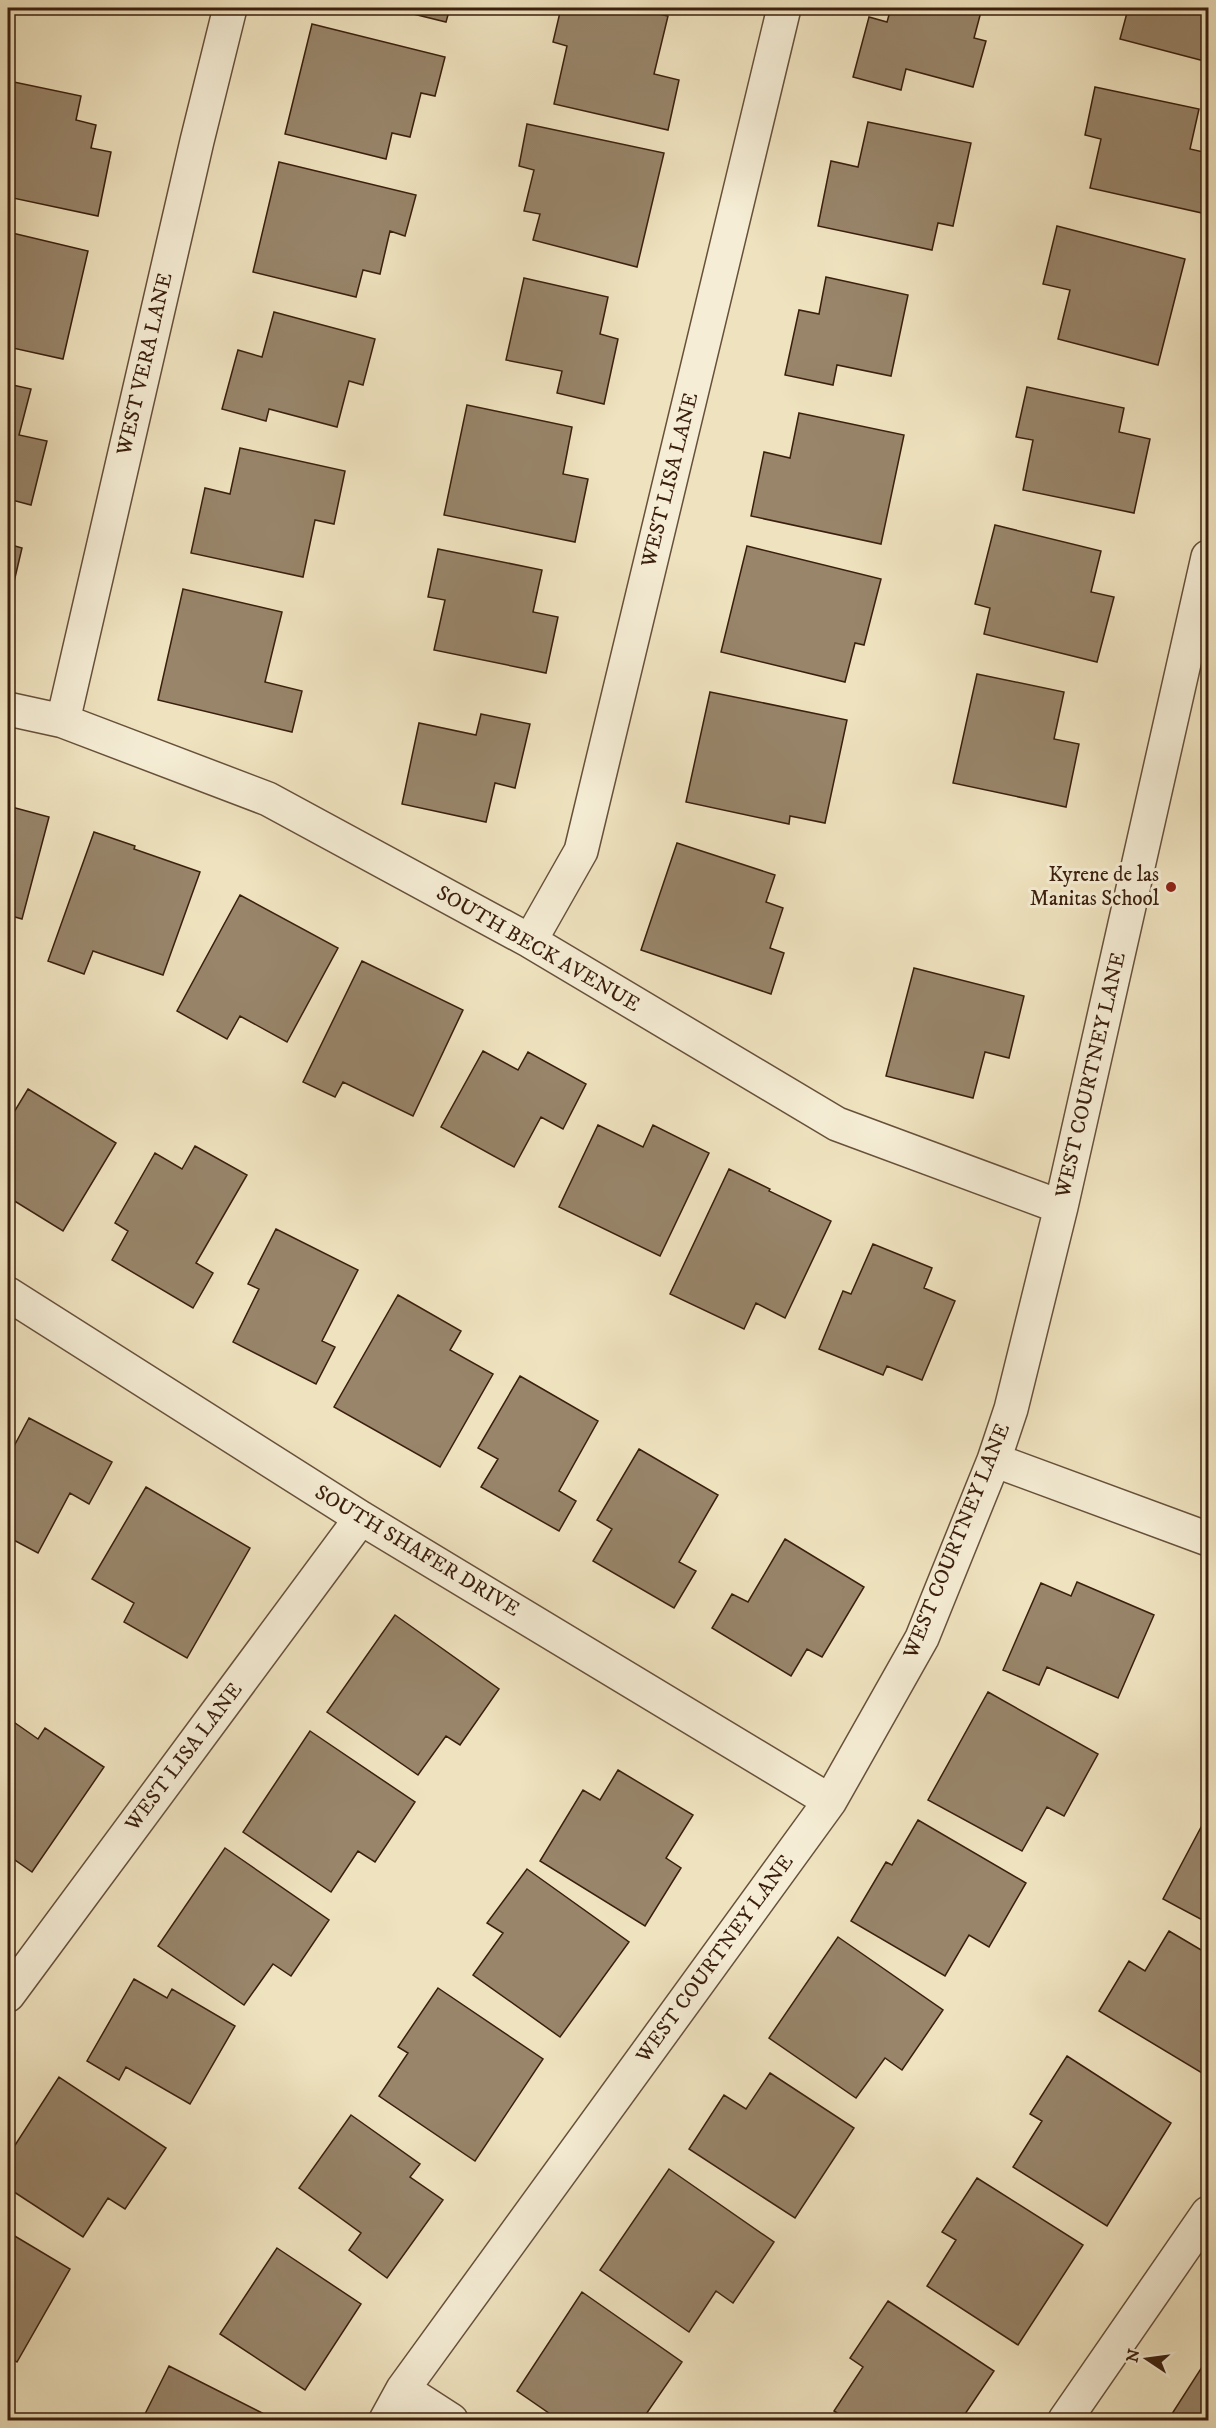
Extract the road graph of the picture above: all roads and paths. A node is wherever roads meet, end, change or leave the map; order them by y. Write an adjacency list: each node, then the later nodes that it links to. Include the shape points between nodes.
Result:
1 (230, 8): 5 (street, WEST VERA LANE)
2 (784, 8): 6 (street, WEST LISA LANE, via 581,851)
3 (1209, 557): 7 (street, WEST COURTNEY LANE)
4 (8, 709): 5 (street, SOUTH BECK AVENUE)
5 (63, 722): 6 (street, SOUTH BECK AVENUE, via 268,799)
6 (530, 941): 7 (street, SOUTH BECK AVENUE, via 837,1124)
7 (1061, 1207): 9 (street, WEST COURTNEY LANE, via 1011,1409)
8 (8, 1294): 10 (street, SOUTH SHAFER DRIVE)
9 (994, 1460): 11 (street); 12 (street, WEST COURTNEY LANE, via 922,1638)
10 (361, 1518): 12 (street, SOUTH SHAFER DRIVE); 13 (street, WEST LISA LANE)
11 (1209, 1539)
12 (830, 1801): 15 (street, WEST COURTNEY LANE)
13 (8, 1995)
14 (1209, 2213): 18 (street)
15 (403, 2389): 16 (street, WEST COURTNEY LANE); 17 (street)
16 (386, 2421)
17 (451, 2421)
18 (1065, 2421)

